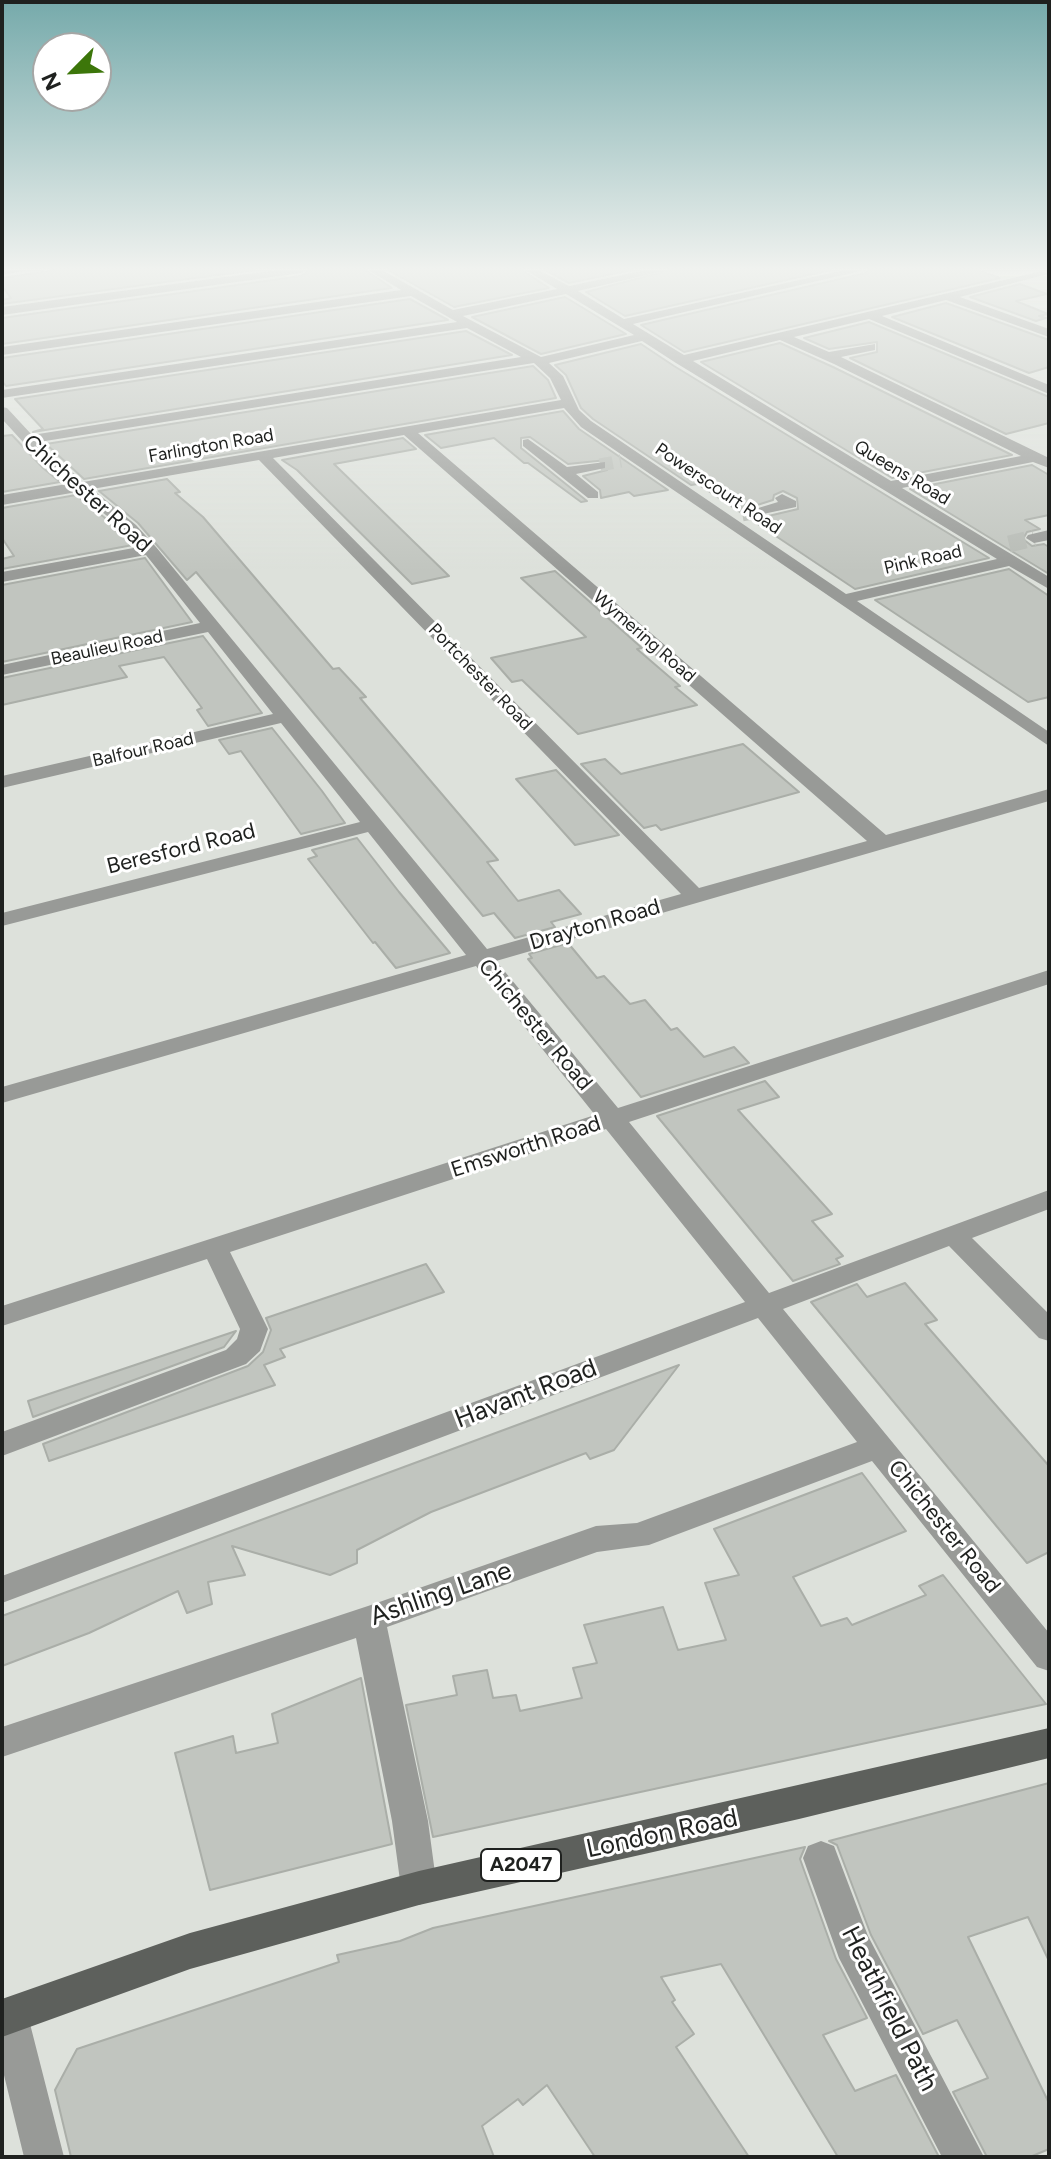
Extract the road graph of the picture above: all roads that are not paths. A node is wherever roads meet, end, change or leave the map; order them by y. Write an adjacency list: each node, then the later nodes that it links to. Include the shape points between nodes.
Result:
1 (157, 371): 8 (street)
2 (454, 371): 10 (street)
3 (550, 371): 9 (street, Powerscourt Road)
4 (699, 371): 17 (street, Queens Road)
5 (859, 371): 14 (street)
6 (1003, 371): 7 (street)
7 (1049, 390)
8 (2, 394)
9 (568, 403): 11 (street, Farlington Road); 24 (street, Powerscourt Road, via 629,460)
10 (12, 428): 18 (street, Chichester Road)
11 (407, 431): 13 (street, Farlington Road); 37 (street, Wymering Road)
12 (528, 443): 16 (street)
13 (263, 456): 18 (street, Farlington Road); 38 (street, Portchester Road)
14 (1044, 459): 17 (street)
15 (600, 465): 16 (street)
16 (564, 472): 19 (street)
17 (888, 486): 26 (street, Queens Road, via 991,548)
18 (78, 487): 21 (street, Farlington Road); 25 (street, Chichester Road, via 131,528)
19 (593, 495)
20 (782, 498): 22 (street, via 791,504)
21 (2, 500)
22 (763, 509)
23 (742, 513): 24 (street)
24 (723, 517): 29 (street, Powerscourt Road)
25 (150, 550): 27 (street); 30 (street, Chichester Road)
26 (1010, 552): 28 (street); 29 (street, Pink Road)
27 (2, 577)
28 (1049, 584)
29 (844, 599): 33 (street, Powerscourt Road)
30 (212, 626): 31 (street, Beaulieu Road); 32 (street, Chichester Road)
31 (2, 670)
32 (285, 717): 34 (street, Balfour Road); 36 (street, Chichester Road)
33 (1049, 740)
34 (2, 782)
35 (1049, 795): 37 (street, Drayton Road)
36 (372, 825): 39 (street, Beresford Road); 40 (street, Chichester Road)
37 (881, 842): 38 (street, Drayton Road)
38 (696, 897): 40 (street, Drayton Road)
39 (2, 920)
40 (479, 958): 42 (street, Drayton Road); 43 (street, Chichester Road)
41 (1049, 977): 43 (street, Emsworth Road)
42 (2, 1095)
43 (612, 1118): 46 (street, Emsworth Road); 47 (street, Chichester Road)
44 (1049, 1199): 45 (street, Havant Road)
45 (954, 1235): 47 (street, Havant Road); 49 (street)
46 (214, 1247): 48 (street, Emsworth Road); 50 (street, via 254,1329 250,1344 236,1357)
47 (765, 1305): 51 (street, Chichester Road); 52 (street, Havant Road)
48 (2, 1316)
49 (1049, 1331)
50 (2, 1444)
51 (878, 1446): 53 (street, Ashling Lane, via 638,1536 596,1539); 54 (street, Chichester Road)
52 (2, 1590)
53 (369, 1620): 55 (street, Ashling Lane); 58 (street)
54 (1049, 1657)
55 (2, 1742)
56 (1049, 1743): 58 (main road, London Road / A2047)
57 (821, 1858): 61 (street, Heathfield Path, via 852,1945)
58 (419, 1888): 59 (main road, London Road / A2047, via 190,1951)
59 (5, 2017): 60 (street)
60 (44, 2157)
61 (964, 2157)

